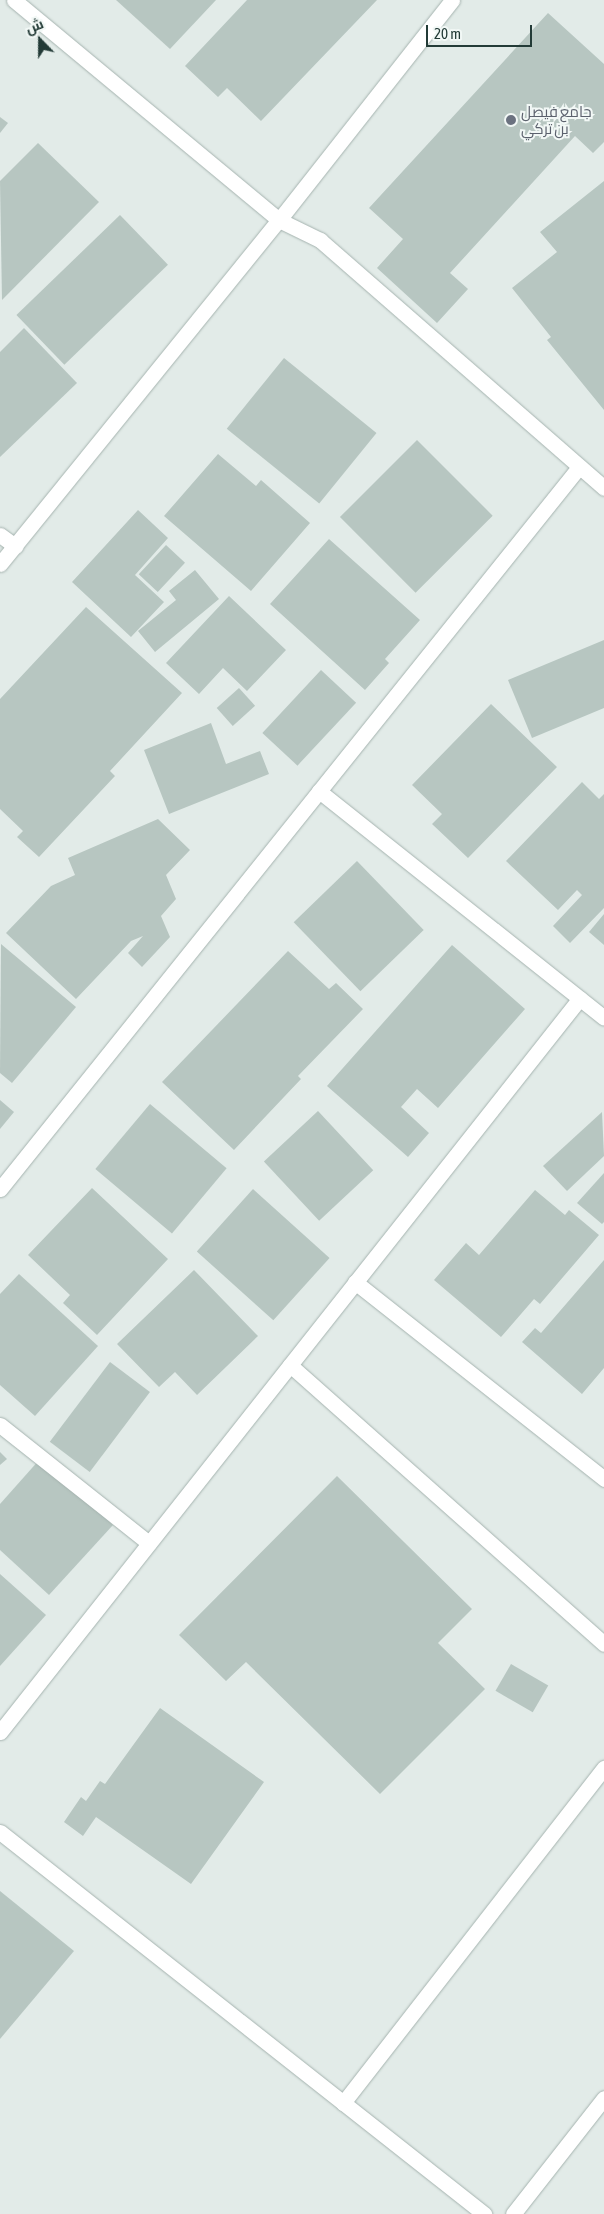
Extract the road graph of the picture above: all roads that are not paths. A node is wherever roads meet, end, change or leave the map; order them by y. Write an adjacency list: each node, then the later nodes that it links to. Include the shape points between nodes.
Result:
1 (14, 0): 3 (street)
2 (452, 0): 3 (street)
3 (279, 220): 4 (street, via 320,240); 7 (street)
4 (579, 467): 5 (street); 9 (street)
5 (604, 488)
6 (0, 535): 7 (street)
7 (15, 546): 8 (street)
8 (0, 564)
9 (319, 791): 10 (street); 12 (street)
10 (580, 998): 11 (street); 13 (street)
11 (604, 1018)
12 (0, 1189)
13 (355, 1282): 14 (street); 16 (street)
14 (290, 1365): 17 (street); 18 (street)
15 (0, 1425): 17 (street)
16 (604, 1479)
17 (149, 1543): 19 (street)
18 (604, 1644)
19 (0, 1732)
20 (604, 1768): 23 (street)
21 (0, 1832): 23 (street)
22 (604, 2098): 25 (street)
23 (343, 2103): 24 (street)
24 (484, 2214)
25 (513, 2214)

